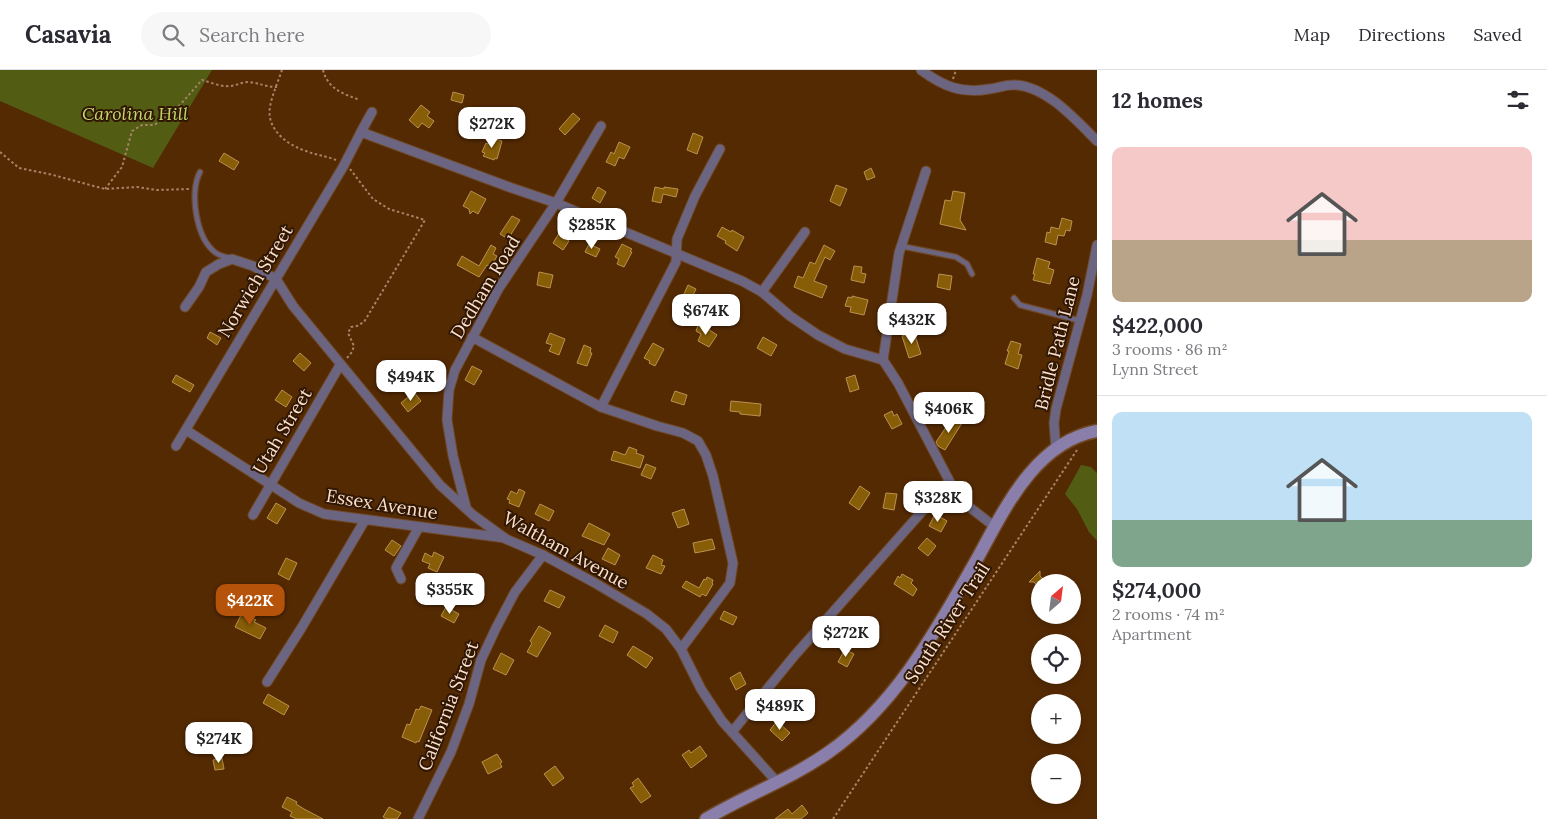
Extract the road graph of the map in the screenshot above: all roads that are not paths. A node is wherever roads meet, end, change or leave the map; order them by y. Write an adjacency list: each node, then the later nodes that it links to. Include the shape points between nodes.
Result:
1 (921, 70): 5 (street, via 950,88 977,91 1015,85 1030,88 1056,103)
2 (372, 112): 4 (street, Norwich Street)
3 (601, 126): 9 (street, Dedham Road)
4 (361, 132): 9 (street); 16 (street, Norwich Street)
5 (1097, 141)
6 (720, 149): 13 (street, via 677,239)
7 (926, 171): 12 (street)
8 (200, 172): 14 (lane, via 194,189 201,232 214,252)
9 (556, 203): 13 (street); 21 (street, Dedham Road, via 499,288)
10 (805, 232): 17 (street)
11 (1097, 245): 20 (street, Bridle Path Lane)
12 (901, 246): 15 (lane, via 956,256 967,264); 22 (street)
13 (677, 254): 17 (street); 24 (street, via 676,262)
14 (232, 259): 16 (street); 19 (street, via 206,272)
15 (972, 274)
16 (276, 279): 23 (street, Waltham Avenue); 25 (street, Norwich Street)
17 (762, 292): 22 (street, via 818,335 845,349)
18 (1014, 298): 20 (lane, via 1020,305)
19 (185, 307)
20 (1081, 320): 28 (street, Bridle Path Lane, via 1056,409)
21 (472, 337): 24 (street); 31 (street, Dedham Road, via 455,370 447,404 449,434)
22 (883, 360): 29 (street)
23 (340, 365): 30 (street, Utah Street); 32 (street, Waltham Avenue)
24 (601, 407): 41 (street, via 683,433 698,441 713,476 734,562 730,583)
25 (186, 430): 27 (street, Norwich Street); 30 (street, Essex Avenue)
26 (1097, 431): 28 (main road)
27 (176, 446)
28 (1056, 450): 37 (main road, via 1014,493)
29 (950, 482): 37 (street, via 968,506); 43 (street, via 795,655)
30 (271, 483): 34 (street, Utah Street); 35 (street, Essex Avenue, via 299,503 324,514)
31 (461, 483): 32 (street); 33 (street, Dedham Road)
32 (449, 493): 33 (street, Waltham Avenue)
33 (466, 507): 38 (street, Waltham Avenue)
34 (253, 515)
35 (365, 520): 36 (street, Essex Avenue); 42 (street)
36 (419, 527): 38 (street, Essex Avenue); 40 (street, via 396,568)
37 (995, 527): 44 (main road, via 930,640 890,696 829,752)
38 (506, 538): 39 (street, Waltham Avenue)
39 (543, 555): 41 (street, Waltham Avenue, via 646,614 666,629); 45 (street, California Street, via 515,592 496,628 481,660 451,752)
40 (400, 579)
41 (681, 648): 43 (street, Waltham Avenue, via 707,700)
42 (267, 682)
43 (732, 732): 44 (street, Waltham Avenue)
44 (777, 782): 46 (main road)
45 (418, 819)
46 (706, 819)

